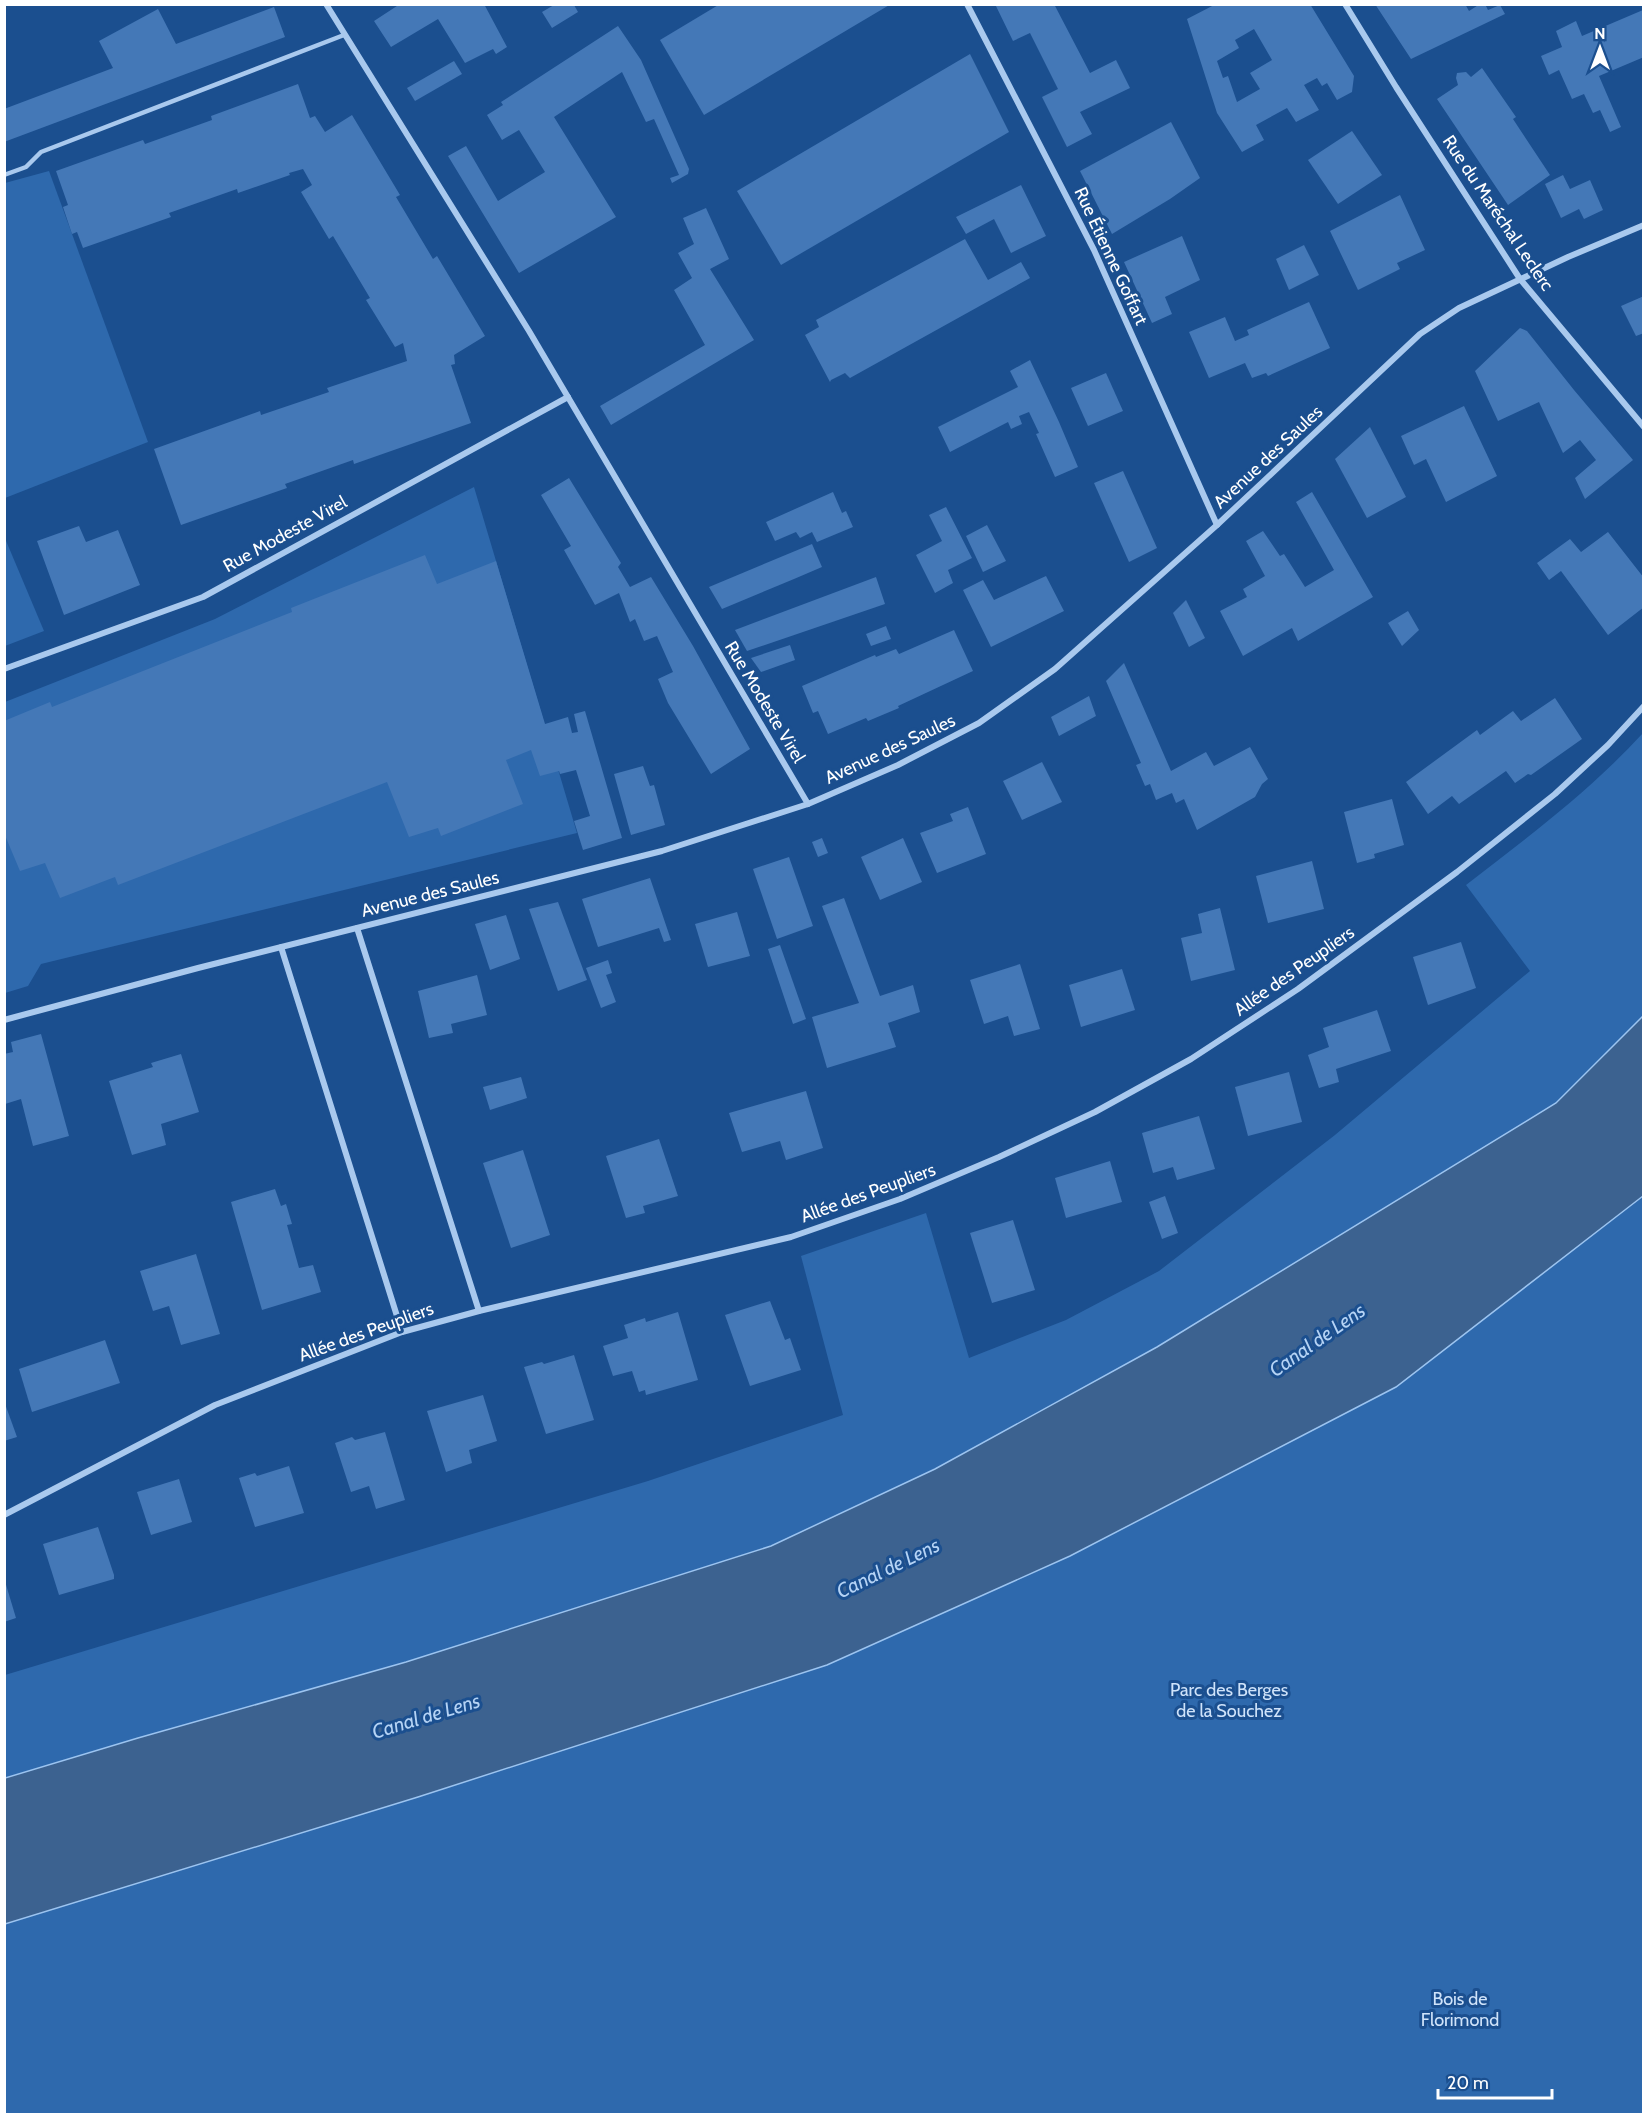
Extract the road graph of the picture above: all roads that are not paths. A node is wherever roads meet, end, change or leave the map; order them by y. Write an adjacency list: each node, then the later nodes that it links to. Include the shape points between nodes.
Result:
1 (326, 4): 4 (street, Rue Modeste Virel)
2 (967, 4): 10 (street, Rue Étienne Goffart, via 1094,250)
3 (1345, 4): 7 (street, Rue du Maréchal Leclerc)
4 (344, 35): 5 (lane, via 41,152 26,167); 8 (street, Rue Modeste Virel)
5 (4, 175)
6 (1644, 225): 7 (street, Avenue des Saules)
7 (1520, 279): 9 (street, Rue du Maréchal Leclerc); 10 (street, Avenue des Saules, via 1459,308 1420,334)
8 (568, 397): 11 (street, Rue Modeste Virel, via 203,597); 13 (street, Rue Modeste Virel)
9 (1644, 427)
10 (1217, 525): 13 (street, Avenue des Saules, via 1054,669 979,723 898,765)
11 (4, 669)
12 (1644, 706): 17 (street, Allée des Peupliers, via 1555,794 1448,879 1298,989 1191,1059 1095,1112 900,1199 791,1237)
13 (808, 804): 14 (street, Avenue des Saules, via 662,851)
14 (357, 928): 15 (street, Avenue des Saules); 17 (street)
15 (281, 947): 16 (street, Avenue des Saules); 18 (street)
16 (4, 1020)
17 (479, 1311): 18 (street, Allée des Peupliers)
18 (402, 1332): 19 (street, Allée des Peupliers, via 215,1405)
19 (4, 1515)

